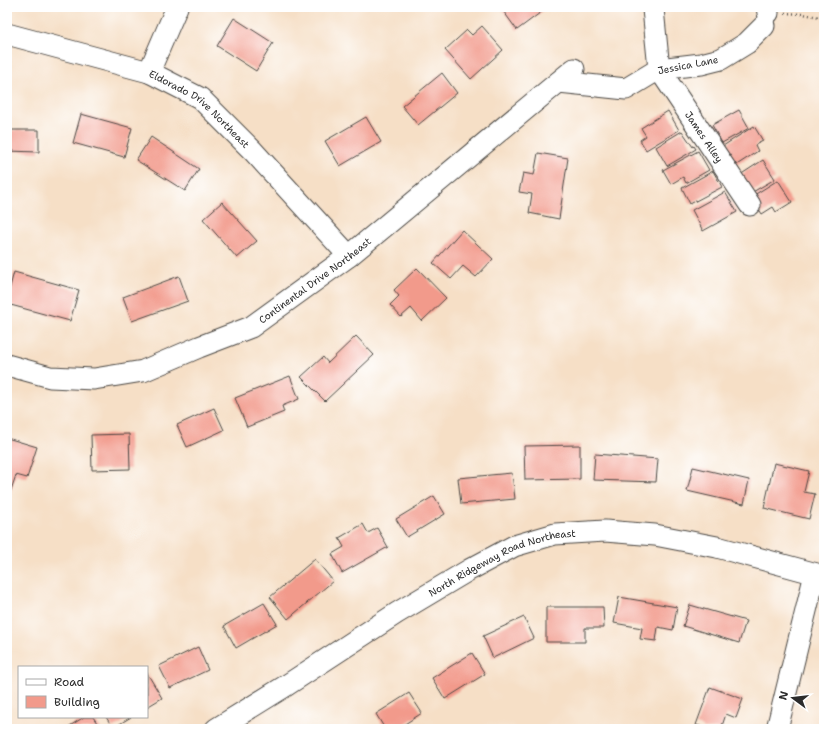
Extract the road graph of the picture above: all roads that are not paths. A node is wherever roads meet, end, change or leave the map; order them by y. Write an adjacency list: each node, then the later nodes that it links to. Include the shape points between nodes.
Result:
1 (177, 7): 6 (street)
2 (654, 7): 5 (street)
3 (766, 15): 5 (street, Jessica Lane, via 747,43 721,59)
4 (7, 34): 6 (street, Eldorado Drive Northeast)
5 (659, 69): 7 (street, Jessica Lane, via 626,89); 8 (street, James Alley)
6 (149, 72): 9 (street, Eldorado Drive Northeast, via 200,98 253,151)
7 (566, 75): 9 (street, Continental Drive Northeast)
8 (750, 205)
9 (349, 256): 10 (street, Continental Drive Northeast, via 251,327 198,346 143,371 94,379 50,376)
10 (7, 365)
11 (819, 575): 12 (street, North Ridgeway Road Northeast, via 718,547 655,534 605,531 555,534 514,546 469,570); 13 (street)
12 (216, 729)
13 (777, 729)

